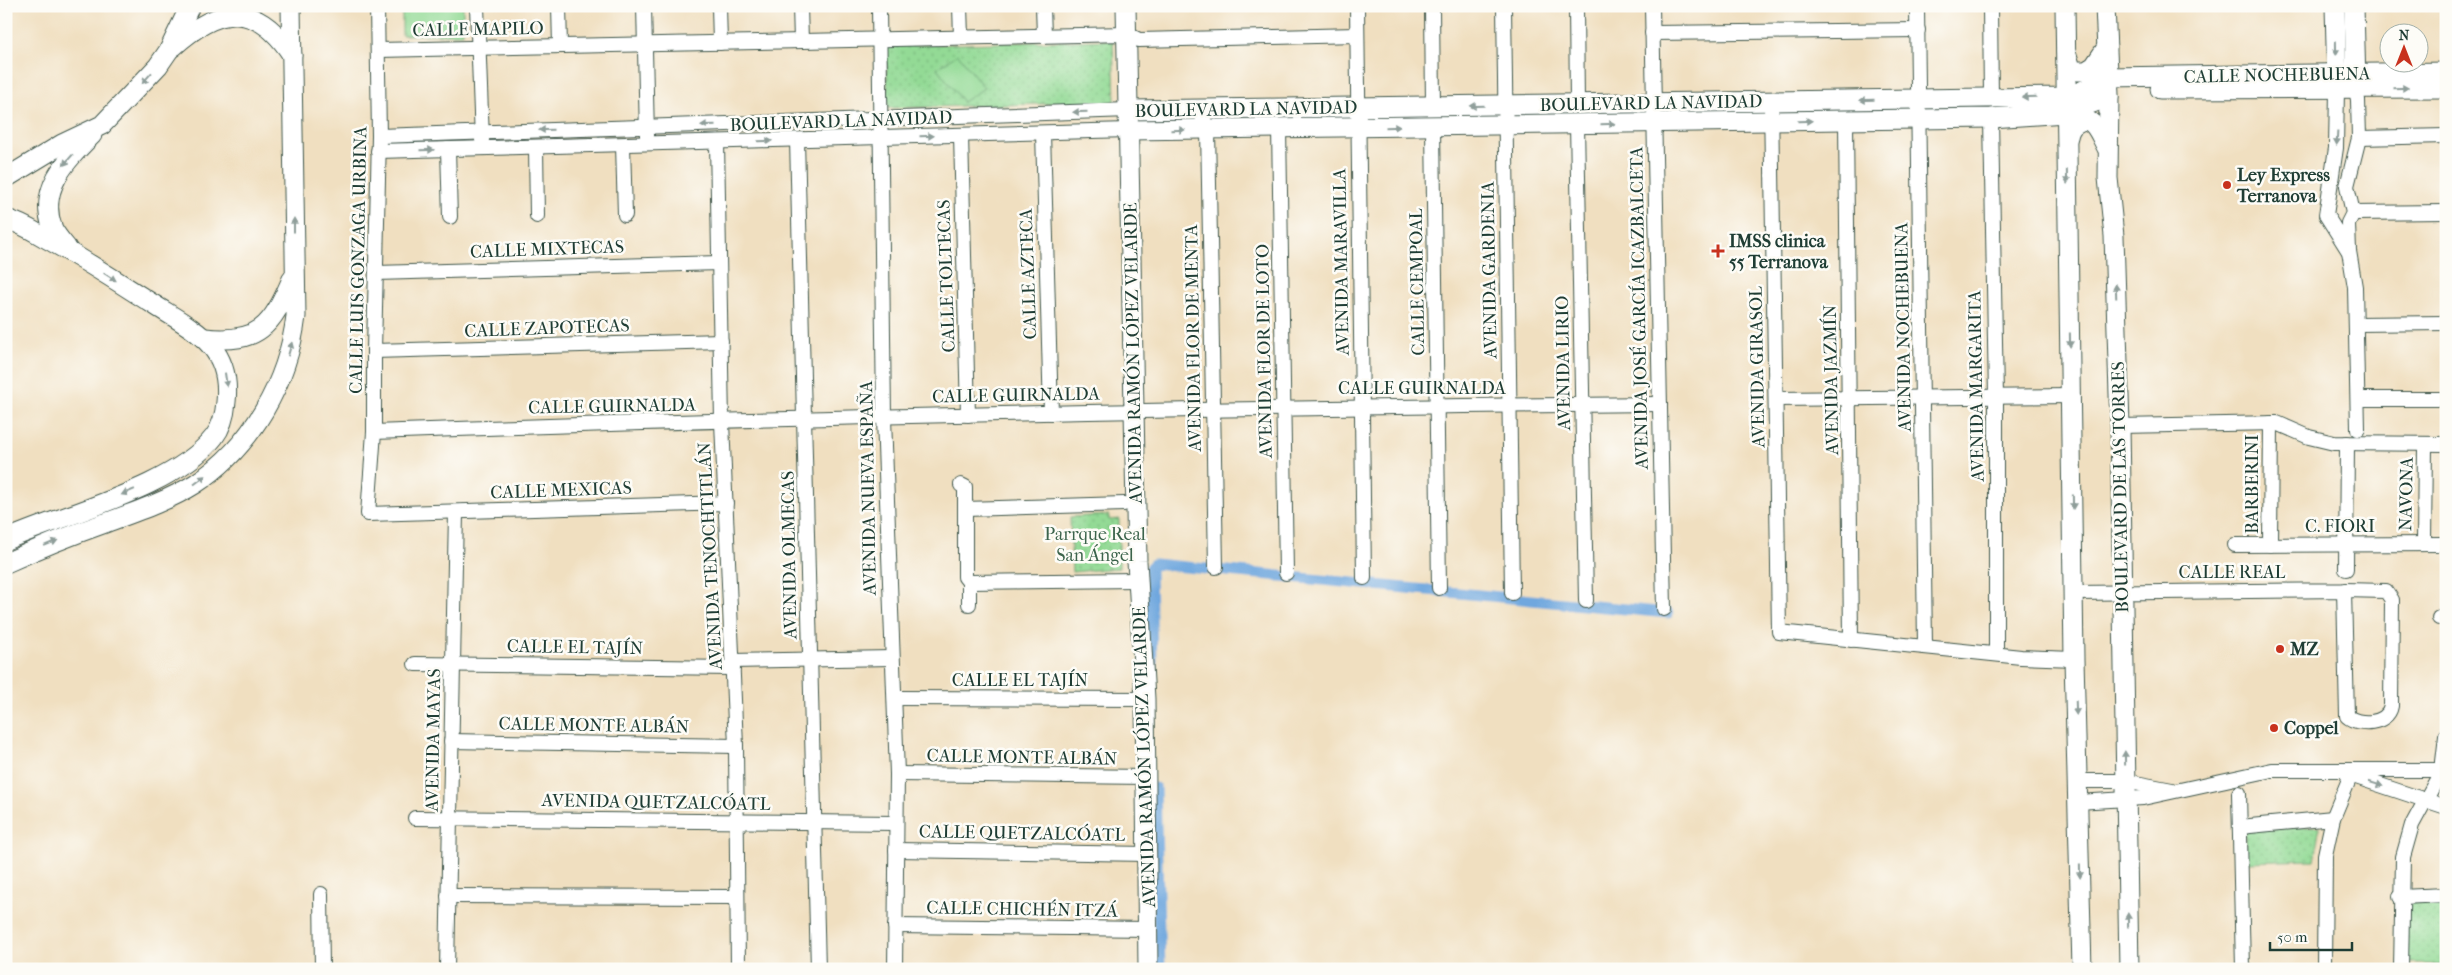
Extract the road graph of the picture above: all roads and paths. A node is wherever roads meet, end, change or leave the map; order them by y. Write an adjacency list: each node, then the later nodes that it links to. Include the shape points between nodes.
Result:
1 (190, 6): 37 (street)
2 (291, 6): 40 (street)
3 (377, 6): 38 (street, CALLE LUIS GONZAGA URBINA)
4 (477, 6): 36 (street)
5 (559, 6): 34 (street)
6 (644, 6): 33 (street)
7 (719, 6): 32 (street)
8 (800, 6): 31 (street)
9 (879, 6): 30 (street, AVENIDA NUEVA ESPAÑA)
10 (960, 6): 29 (street)
11 (1043, 6): 28 (street)
12 (1126, 6): 26 (street, AVENIDA RAMÓN LÓPEZ VELARDE)
13 (1357, 6): 27 (street, AVENIDA MARAVILLA)
14 (1432, 6): 53 (street)
15 (1504, 6): 51 (street, AVENIDA GARDENIA)
16 (1576, 6): 49 (street)
17 (1652, 6): 25 (street, AVENIDA JOSÉ GARCÍA ICAZBALCETA)
18 (1917, 6): 24 (street, AVENIDA NOCHEBUENA)
19 (1990, 6): 46 (street)
20 (2065, 6): 39 (street)
21 (2106, 6): 35 (street, BOULEVARD DE LAS TORRES)
22 (2335, 6): 42 (street, one-way to 42)
23 (2354, 6): 43 (street)
24 (1918, 30): 25 (street); 47 (street, AVENIDA NOCHEBUENA)
25 (1652, 33): 50 (street, AVENIDA JOSÉ GARCÍA ICAZBALCETA)
26 (1127, 34): 27 (street, CALLE MAPILO, via 1139,40); 28 (street, CALLE MAPILO); 55 (street, AVENIDA RAMÓN LÓPEZ VELARDE)
27 (1357, 35): 54 (street, AVENIDA MARAVILLA)
28 (1044, 36): 29 (street, CALLE MAPILO)
29 (961, 37): 30 (street, CALLE MAPILO)
30 (879, 39): 31 (street, CALLE MAPILO); 58 (street, AVENIDA NUEVA ESPAÑA)
31 (801, 41): 32 (street, CALLE MAPILO)
32 (720, 43): 33 (street, CALLE MAPILO)
33 (645, 44): 34 (street, CALLE MAPILO); 67 (street)
34 (560, 46): 36 (street, CALLE MAPILO)
35 (2107, 46): 39 (street, via 2094,66 2086,71 2071,68); 44 (street, BOULEVARD DE LAS TORRES)
36 (478, 48): 38 (street, CALLE MAPILO); 72 (street)
37 (169, 50): 40 (street, via 211,19 242,14 271,26); 64 (street, one-way to 64)
38 (379, 50): 75 (street, CALLE LUIS GONZAGA URBINA)
39 (2065, 51): 52 (street)
40 (292, 55): 100 (street, one-way to 40)
41 (2446, 72): 43 (street, CALLE NOCHEBUENA)
42 (2337, 81): 43 (street, CALLE NOCHEBUENA); 44 (street, CALLE NOCHEBUENA); 96 (street, one-way to 96, via 2336,148 2326,207 2326,216)
43 (2356, 81): 45 (street, CALLE NOCHEBUENA, one-way to 45); 78 (street)
44 (2109, 88): 52 (street, BOULEVARD LA NAVIDAD, via 2092,87); 86 (street, BOULEVARD DE LAS TORRES)
45 (2446, 88)
46 (1991, 98): 47 (street, BOULEVARD LA NAVIDAD); 52 (street, BOULEVARD LA NAVIDAD, one-way to 46)
47 (1919, 99): 48 (street, BOULEVARD LA NAVIDAD, one-way to 48); 60 (street, AVENIDA NOCHEBUENA)
48 (1771, 101): 50 (street, BOULEVARD LA NAVIDAD); 61 (street, AVENIDA GIRASOL)
49 (1577, 104): 50 (street, BOULEVARD LA NAVIDAD); 51 (street, BOULEVARD LA NAVIDAD)
50 (1654, 104): 62 (street, AVENIDA JOSÉ GARCÍA ICAZBALCETA)
51 (1506, 105): 53 (street, BOULEVARD LA NAVIDAD, one-way to 53); 65 (street, AVENIDA GARDENIA)
52 (2066, 105): 57 (street, BOULEVARD LA NAVIDAD); 83 (street)
53 (1433, 107): 54 (street, BOULEVARD LA NAVIDAD)
54 (1358, 108): 56 (street, BOULEVARD LA NAVIDAD); 68 (street, AVENIDA MARAVILLA)
55 (1129, 110): 56 (street, BOULEVARD LA NAVIDAD); 58 (street, BOULEVARD LA NAVIDAD, one-way to 58); 71 (street, AVENIDA RAMÓN LÓPEZ VELARDE)
56 (1199, 110): 70 (street, AVENIDA FLOR DE MENTA)
57 (1990, 118): 60 (street, BOULEVARD LA NAVIDAD); 108 (street, AVENIDA MARGARITA)
58 (880, 119): 67 (street, BOULEVARD LA NAVIDAD, one-way to 67); 77 (street, AVENIDA NUEVA ESPAÑA)
59 (1846, 120): 60 (street, BOULEVARD LA NAVIDAD); 61 (street, BOULEVARD LA NAVIDAD, one-way to 59); 109 (street, AVENIDA JAZMÍN)
60 (1919, 120): 110 (street, AVENIDA NOCHEBUENA)
61 (1771, 122): 62 (street, BOULEVARD LA NAVIDAD); 111 (street, AVENIDA GIRASOL)
62 (1654, 123): 63 (street, BOULEVARD LA NAVIDAD, one-way to 62); 114 (street, AVENIDA JOSÉ GARCÍA ICAZBALCETA)
63 (1577, 124): 65 (street, BOULEVARD LA NAVIDAD); 115 (street, AVENIDA LIRIO)
64 (102, 125): 89 (street, via 62,144); 97 (street, one-way to 97, via 64,163 52,184 49,208 54,229)
65 (1506, 125): 66 (street, BOULEVARD LA NAVIDAD); 117 (street, AVENIDA GARDENIA)
66 (1433, 126): 68 (street, BOULEVARD LA NAVIDAD, one-way to 66); 116 (street, CALLE CEMPOAL)
67 (647, 127): 72 (street, BOULEVARD LA NAVIDAD, one-way to 72); 82 (street)
68 (1358, 127): 69 (street, BOULEVARD LA NAVIDAD); 118 (street, AVENIDA MARAVILLA)
69 (1279, 128): 70 (street, BOULEVARD LA NAVIDAD); 119 (street, AVENIDA FLOR DE LOTO)
70 (1208, 129): 71 (street, BOULEVARD LA NAVIDAD, one-way to 70); 120 (street, AVENIDA FLOR DE MENTA)
71 (1129, 130): 73 (street, BOULEVARD LA NAVIDAD); 121 (street, AVENIDA RAMÓN LÓPEZ VELARDE)
72 (481, 132): 75 (street, BOULEVARD LA NAVIDAD); 85 (street)
73 (1043, 133): 74 (street, BOULEVARD LA NAVIDAD); 122 (street, CALLE AZTECA)
74 (961, 135): 77 (street, BOULEVARD LA NAVIDAD, one-way to 74); 123 (street, CALLE TOLTECAS)
75 (379, 136): 88 (street, CALLE LUIS GONZAGA URBINA)
76 (2446, 136): 78 (street)
77 (881, 137): 79 (street, BOULEVARD LA NAVIDAD); 124 (street, AVENIDA NUEVA ESPAÑA)
78 (2359, 138): 94 (street, via 2347,186)
79 (797, 140): 80 (street, BOULEVARD LA NAVIDAD, one-way to 79); 125 (street, AVENIDA OLMECAS)
80 (717, 142): 82 (street, BOULEVARD LA NAVIDAD); 99 (street, AVENIDA TENOCHTITLÁN)
81 (623, 144): 82 (street, BOULEVARD LA NAVIDAD); 84 (street, BOULEVARD LA NAVIDAD); 91 (street)
82 (647, 144)
83 (2066, 145): 86 (street, via 2073,126 2086,120 2094,124); 107 (street, one-way to 107)
84 (536, 147): 85 (street, BOULEVARD LA NAVIDAD); 92 (street)
85 (483, 148): 87 (street, BOULEVARD LA NAVIDAD)
86 (2108, 149): 128 (street, BOULEVARD DE LAS TORRES, one-way to 86)
87 (448, 150): 88 (street, BOULEVARD LA NAVIDAD, one-way to 87); 93 (street)
88 (378, 151): 101 (street, CALLE LUIS GONZAGA URBINA)
89 (6, 178)
90 (2446, 212): 94 (street)
91 (625, 215)
92 (537, 216)
93 (450, 217)
94 (2351, 218): 96 (street); 98 (street)
95 (10, 219): 97 (street)
96 (2331, 224): 98 (street)
97 (69, 251): 104 (street, one-way to 104)
98 (2348, 251): 103 (street, via 2355,277)
99 (719, 263): 101 (street, CALLE MIXTECAS); 105 (street, AVENIDA TENOCHTITLÁN)
100 (294, 273): 104 (street, via 280,308 264,327 230,341); 146 (street, one-way to 100, via 195,484 230,454 262,414 286,366 296,316)
101 (376, 273): 106 (street, CALLE LUIS GONZAGA URBINA)
102 (2446, 323): 103 (street)
103 (2356, 324): 112 (street)
104 (205, 338): 140 (street, one-way to 140, via 222,364 228,388 225,414 215,437 197,455 168,475)
105 (721, 341): 106 (street, CALLE ZAPOTECAS); 126 (street, AVENIDA TENOCHTITLÁN)
106 (374, 351): 130 (street, CALLE LUIS GONZAGA URBINA)
107 (2071, 396): 108 (street); 157 (street, one-way to 157)
108 (1996, 397): 110 (street); 163 (street, AVENIDA MARGARITA)
109 (1850, 398): 110 (street); 111 (street); 161 (street, AVENIDA JAZMÍN)
110 (1923, 398): 162 (street, AVENIDA NOCHEBUENA)
111 (1776, 399): 161 (street, AVENIDA GIRASOL, via 1778,632)
112 (2358, 399): 113 (street); 129 (street)
113 (2446, 399)
114 (1660, 404): 115 (street, CALLE GUIRNALDA); 160 (street, AVENIDA JOSÉ GARCÍA ICAZBALCETA)
115 (1582, 405): 117 (street, CALLE GUIRNALDA); 158 (street, AVENIDA LIRIO)
116 (1437, 406): 117 (street, CALLE GUIRNALDA); 118 (street, CALLE GUIRNALDA); 153 (street, CALLE CEMPOAL)
117 (1510, 406): 156 (street, AVENIDA GARDENIA)
118 (1362, 407): 119 (street, CALLE GUIRNALDA); 151 (street, AVENIDA MARAVILLA)
119 (1284, 408): 120 (street, CALLE GUIRNALDA); 150 (street, AVENIDA FLOR DE LOTO)
120 (1213, 409): 121 (street, CALLE GUIRNALDA); 147 (street, AVENIDA FLOR DE MENTA)
121 (1137, 411): 122 (street, CALLE GUIRNALDA); 149 (street, AVENIDA RAMÓN LÓPEZ VELARDE)
122 (1050, 414): 123 (street, CALLE GUIRNALDA)
123 (968, 416): 124 (street, CALLE GUIRNALDA)
124 (884, 418): 125 (street, CALLE GUIRNALDA); 164 (street, AVENIDA NUEVA ESPAÑA)
125 (804, 420): 126 (street, CALLE GUIRNALDA); 166 (street, AVENIDA OLMECAS)
126 (722, 422): 130 (street, CALLE GUIRNALDA); 135 (street, AVENIDA TENOCHTITLÁN)
127 (2271, 423): 128 (street); 131 (street, via 2321,441); 141 (street, BARBERINI)
128 (2120, 426): 155 (street, BOULEVARD DE LAS TORRES)
129 (2358, 429)
130 (374, 432): 139 (street, CALLE LUIS GONZAGA URBINA)
131 (2347, 443): 132 (street); 142 (street)
132 (2425, 444): 133 (street); 143 (street, NAVONA)
133 (2446, 444)
134 (961, 485): 137 (street, via 965,487)
135 (726, 503): 138 (street, CALLE MEXICAS); 169 (street, AVENIDA TENOCHTITLÁN)
136 (1124, 504): 137 (street)
137 (965, 509): 152 (street, via 965,576)
138 (456, 512): 139 (street, CALLE MEXICAS); 168 (street, AVENIDA MAYAS)
139 (368, 514)
140 (6, 540)
141 (2270, 544): 142 (street, C. FIORI); 145 (street, C. FIORI)
142 (2346, 544): 143 (street, C. FIORI); 148 (street)
143 (2424, 544): 144 (street, C. FIORI)
144 (2446, 544)
145 (2235, 545)
146 (6, 563)
147 (1216, 567)
148 (2346, 569)
149 (1142, 572): 152 (street); 171 (street, AVENIDA RAMÓN LÓPEZ VELARDE)
150 (1286, 573)
151 (1364, 578)
152 (969, 582): 159 (street)
153 (1439, 588)
154 (2344, 590): 154 (street, CALLE REAL, via 2347,716 2356,721 2378,721 2388,717 2391,706 2392,600 2381,590); 155 (street, CALLE REAL)
155 (2121, 592): 157 (street, CALLE REAL); 180 (street, BOULEVARD DE LAS TORRES, one-way to 155)
156 (1512, 593)
157 (2074, 593): 165 (street)
158 (1586, 601)
159 (970, 604)
160 (1664, 608)
161 (1851, 640): 162 (street)
162 (1925, 647): 163 (street)
163 (1996, 654): 165 (street)
164 (892, 658): 166 (street, CALLE EL TAJÍN); 170 (street, AVENIDA NUEVA ESPAÑA)
165 (2074, 659): 179 (street, one-way to 179)
166 (810, 660): 169 (street, CALLE EL TAJÍN); 191 (street, AVENIDA OLMECAS)
167 (415, 664): 168 (street, CALLE EL TAJÍN)
168 (453, 665): 169 (street, CALLE EL TAJÍN); 173 (street, AVENIDA MAYAS)
169 (733, 665): 174 (street, AVENIDA TENOCHTITLÁN)
170 (895, 698): 171 (street, CALLE EL TAJÍN); 177 (street, AVENIDA NUEVA ESPAÑA)
171 (1144, 699): 178 (street, AVENIDA RAMÓN LÓPEZ VELARDE)
172 (2446, 736): 175 (street)
173 (452, 741): 174 (street, CALLE MONTE ALBÁN); 188 (street, AVENIDA MAYAS)
174 (736, 746): 190 (street, AVENIDA TENOCHTITLÁN)
175 (2444, 770): 176 (street); 184 (street)
176 (2352, 772): 181 (street, via 2330,769 2256,772); 184 (street, one-way to 184); 189 (street)
177 (897, 774): 178 (street, CALLE MONTE ALBÁN); 192 (street, AVENIDA NUEVA ESPAÑA)
178 (1146, 776): 195 (street, AVENIDA RAMÓN LÓPEZ VELARDE)
179 (2078, 781): 180 (street); 185 (street)
180 (2125, 781): 181 (street); 183 (street, BOULEVARD DE LAS TORRES)
181 (2176, 791): 183 (street)
182 (2240, 793): 193 (street)
183 (2125, 800): 185 (street); 210 (street, BOULEVARD DE LAS TORRES, one-way to 183)
184 (2426, 800): 186 (street); 200 (street, via 2406,843)
185 (2078, 802): 209 (street, one-way to 209)
186 (2446, 807)
187 (415, 818): 188 (street, AVENIDA QUETZALCÓATL)
188 (450, 818): 190 (street, AVENIDA QUETZALCÓATL); 197 (street, AVENIDA MAYAS)
189 (2333, 818): 193 (street); 212 (street, via 2324,855)
190 (736, 821): 191 (street, AVENIDA QUETZALCÓATL); 199 (street, AVENIDA TENOCHTITLÁN)
191 (814, 822): 192 (street, AVENIDA QUETZALCÓATL); 206 (street, AVENIDA OLMECAS)
192 (896, 823): 194 (street, AVENIDA NUEVA ESPAÑA)
193 (2240, 827): 211 (street)
194 (896, 850): 195 (street, CALLE QUETZALCÓATL); 201 (street, AVENIDA NUEVA ESPAÑA)
195 (1148, 854): 202 (street, AVENIDA RAMÓN LÓPEZ VELARDE)
196 (321, 894): 203 (street)
197 (448, 896): 199 (street); 204 (street, AVENIDA MAYAS)
198 (2446, 896): 200 (street)
199 (737, 897): 205 (street, AVENIDA TENOCHTITLÁN)
200 (2400, 897): 213 (street)
201 (895, 926): 202 (street, CALLE CHICHÉN ITZÁ); 207 (street, AVENIDA NUEVA ESPAÑA)
202 (1149, 930): 208 (street, AVENIDA RAMÓN LÓPEZ VELARDE)
203 (322, 969)
204 (447, 969)
205 (738, 969)
206 (818, 969)
207 (895, 969)
208 (1148, 969)
209 (2082, 969)
210 (2129, 969)
211 (2243, 969)
212 (2324, 969)
213 (2401, 969)

